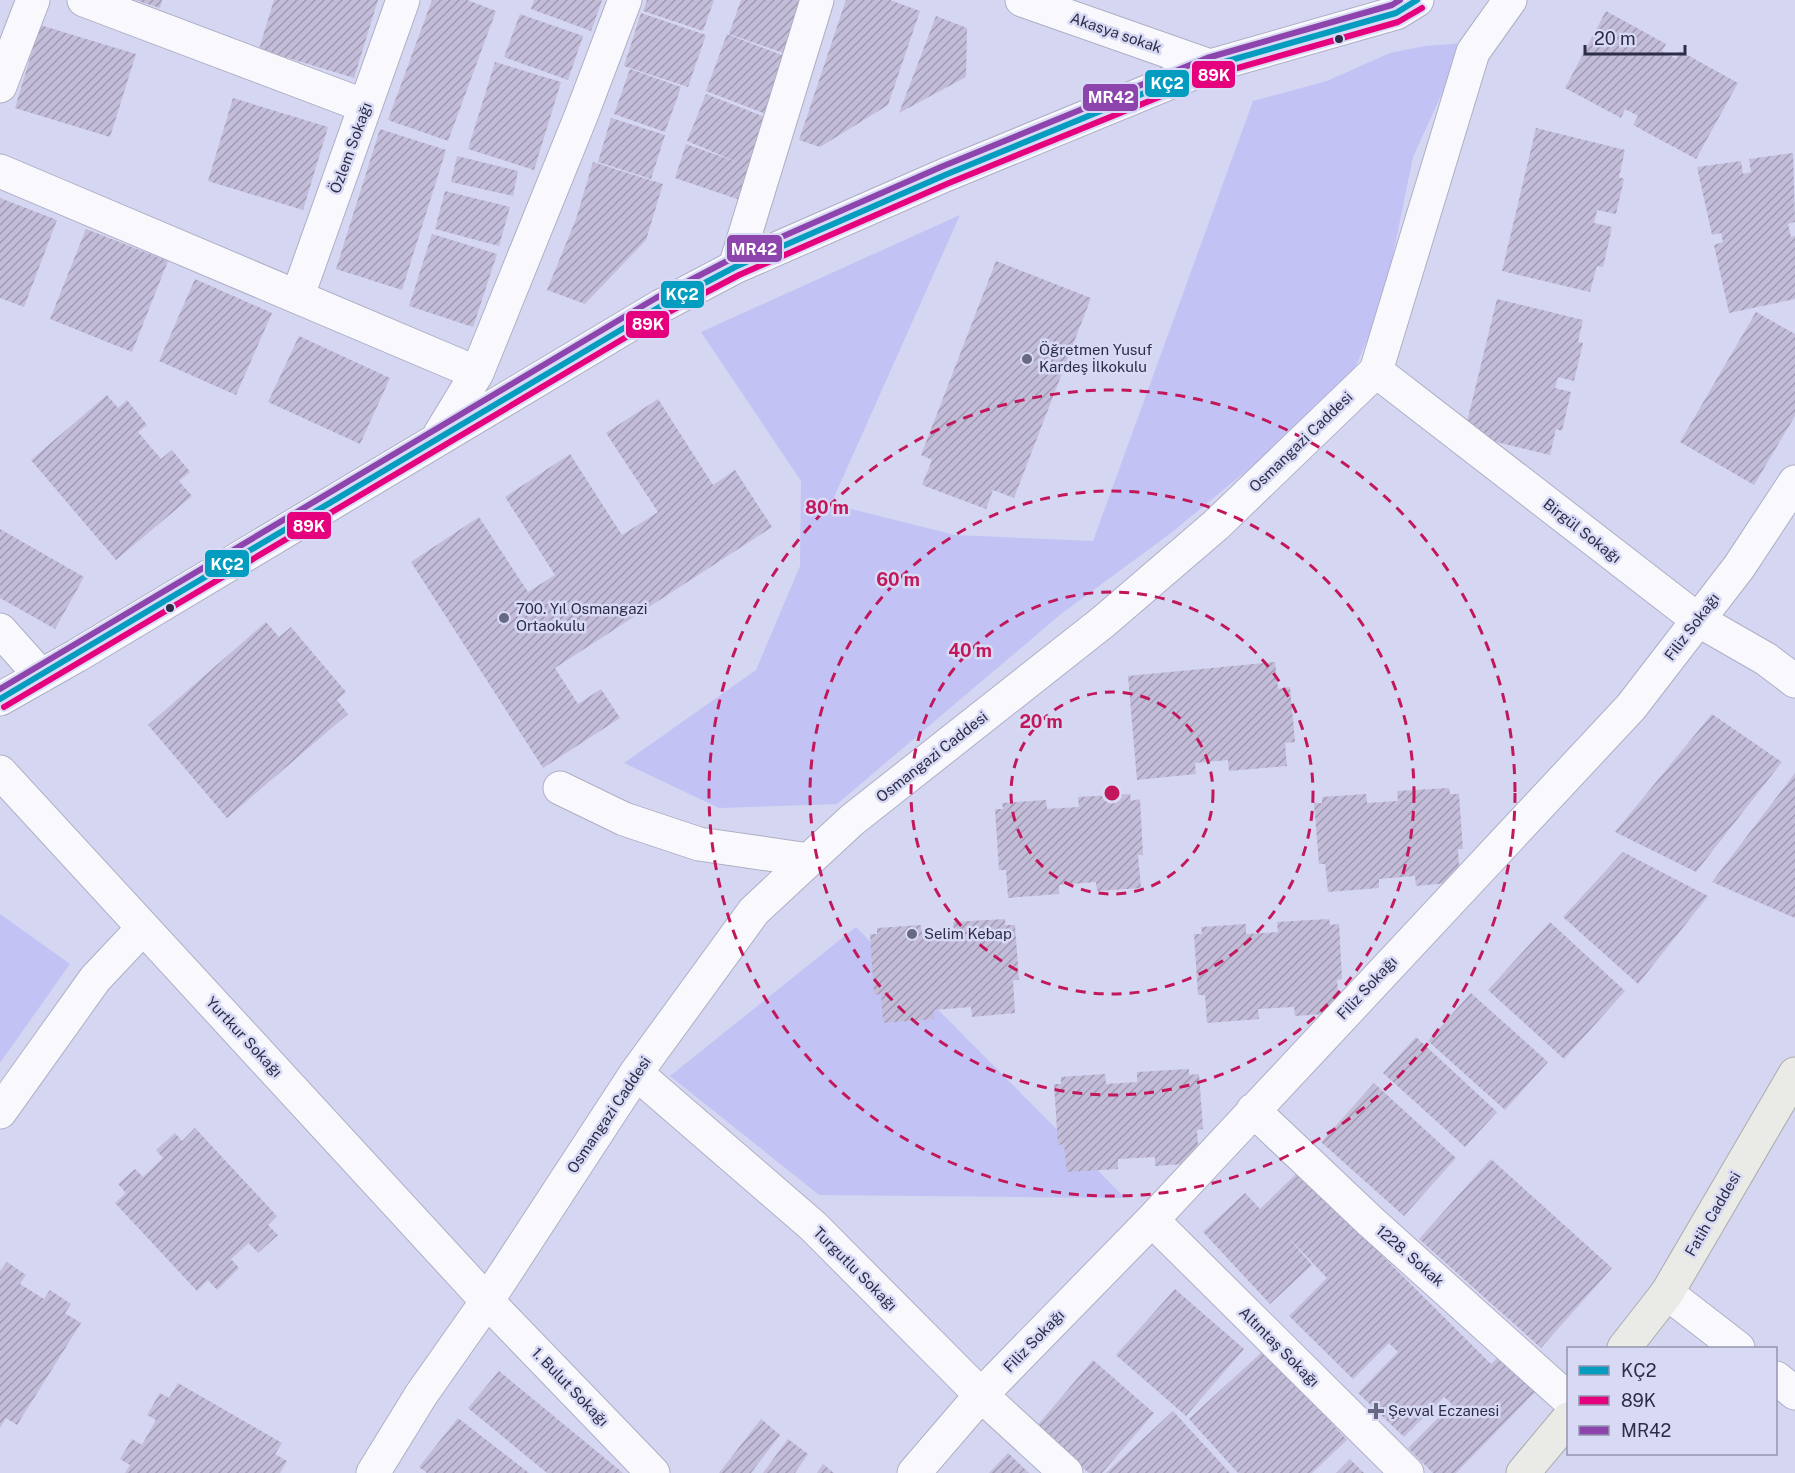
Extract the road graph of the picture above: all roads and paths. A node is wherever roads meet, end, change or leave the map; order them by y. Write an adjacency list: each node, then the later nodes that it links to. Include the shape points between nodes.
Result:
1 (33, 0): 10 (street)
2 (84, 0): 11 (street)
3 (404, 0): 11 (street, Özlem Sokağı)
4 (625, 0): 16 (street)
5 (817, 0): 13 (street)
6 (1022, 0): 9 (street, Akasya sokak)
7 (1417, 0): 9 (street, via 1396,13)
8 (1510, 0): 15 (street, Osmangazi Caddesi, via 1473,52)
9 (1210, 66): 13 (street)
10 (0, 86)
11 (365, 106): 14 (street, Özlem Sokağı)
12 (0, 171): 14 (street)
13 (735, 267): 17 (street, via 661,306)
14 (298, 295): 16 (street)
15 (1376, 371): 19 (street, Birgül Sokağı); 26 (street, Osmangazi Caddesi, via 1208,532 1103,622 852,820)
16 (477, 373): 17 (street)
17 (437, 438): 21 (street)
18 (1795, 482): 19 (street, Filiz Sokağı, via 1739,567)
19 (1698, 620): 22 (street, Birgül Sokağı, via 1766,659); 30 (street, Filiz Sokağı, via 1631,707)
20 (0, 630): 21 (street)
21 (41, 676): 23 (street)
22 (1795, 681)
23 (0, 699)
24 (0, 772): 27 (street, Yurtkur Sokağı)
25 (560, 788): 26 (street, via 624,819 699,844)
26 (809, 860): 28 (street, Osmangazi Caddesi, via 754,911)
27 (143, 928): 31 (street, via 95,979); 34 (street, Yurtkur Sokağı)
28 (636, 1073): 34 (street, Osmangazi Caddesi); 39 (street, Turgutlu Sokağı, via 813,1226)
29 (1795, 1074): 33 (main road, Fatih Caddesi)
30 (1253, 1110): 32 (street, Filiz Sokağı); 40 (street, 1228. Sokak, via 1362,1214)
31 (0, 1112)
32 (1152, 1220): 39 (street, Filiz Sokağı); 46 (street, Altıntaş Sokağı)
33 (1667, 1293): 35 (main road, Fatih Caddesi); 36 (street)
34 (487, 1301): 42 (street, Osmangazi Caddesi, via 421,1395); 43 (street, 1. Bulut Sokağı)
35 (1625, 1347)
36 (1737, 1347)
37 (1777, 1379): 38 (street)
38 (1795, 1393)
39 (981, 1395): 44 (street, Filiz Sokağı); 45 (street, Turgutlu Sokağı)
40 (1567, 1397)
41 (1567, 1421): 47 (main road)
42 (373, 1473)
43 (653, 1473)
44 (914, 1473)
45 (1066, 1473)
46 (1407, 1473)
47 (1523, 1473)

